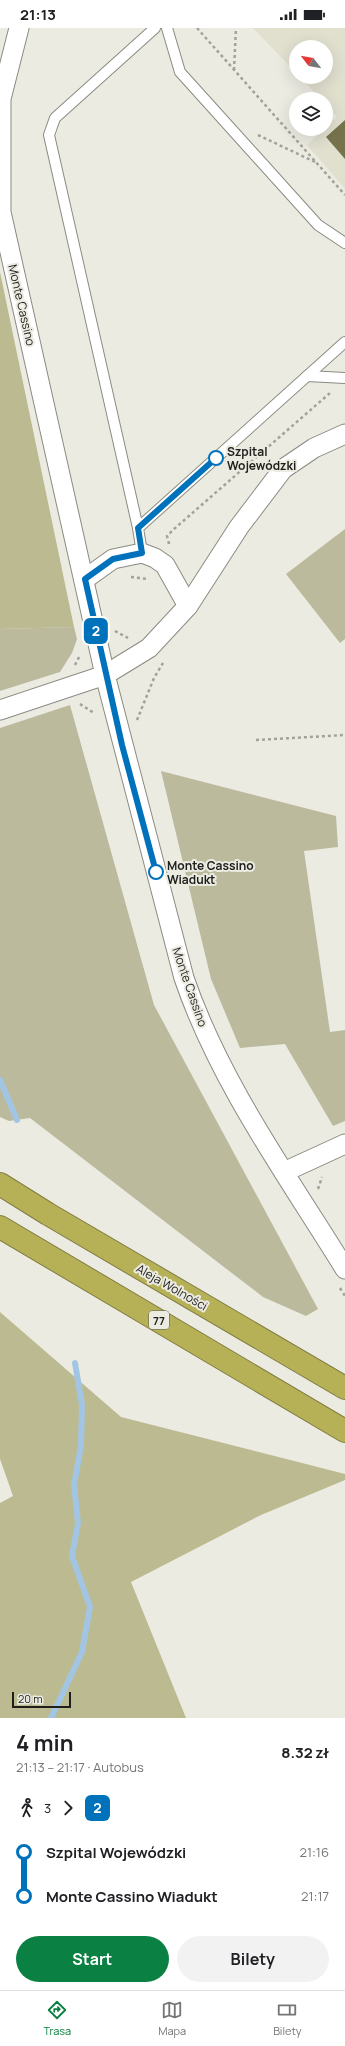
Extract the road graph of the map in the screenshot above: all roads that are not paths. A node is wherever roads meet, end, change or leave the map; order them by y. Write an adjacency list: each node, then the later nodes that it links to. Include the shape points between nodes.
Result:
1 (19, 28): 11 (street, Monte Cassino, via 1,99 1,212)
2 (155, 28): 9 (lane, via 55,118 49,135)
3 (166, 28): 4 (lane, via 180,72 318,225)
4 (345, 243)
5 (345, 342): 6 (lane)
6 (307, 376): 7 (lane); 9 (lane)
7 (345, 378)
8 (345, 434): 12 (street, via 314,448 283,469 239,527)
9 (138, 528): 10 (lane)
10 (142, 553): 11 (street, via 113,559); 12 (street, via 155,558 165,566)
11 (85, 579): 13 (street, Monte Cassino)
12 (188, 606): 13 (street, via 149,648)
13 (105, 675): 14 (street); 16 (street, Monte Cassino, via 184,978 194,1006 232,1087)
14 (0, 710)
15 (345, 1144): 16 (street)
16 (284, 1172): 19 (street, Monte Cassino)
17 (0, 1184): 20 (highway, Aleja Wolności)
18 (0, 1227): 21 (highway, 77)
19 (345, 1269)
20 (345, 1388)
21 (345, 1431)

